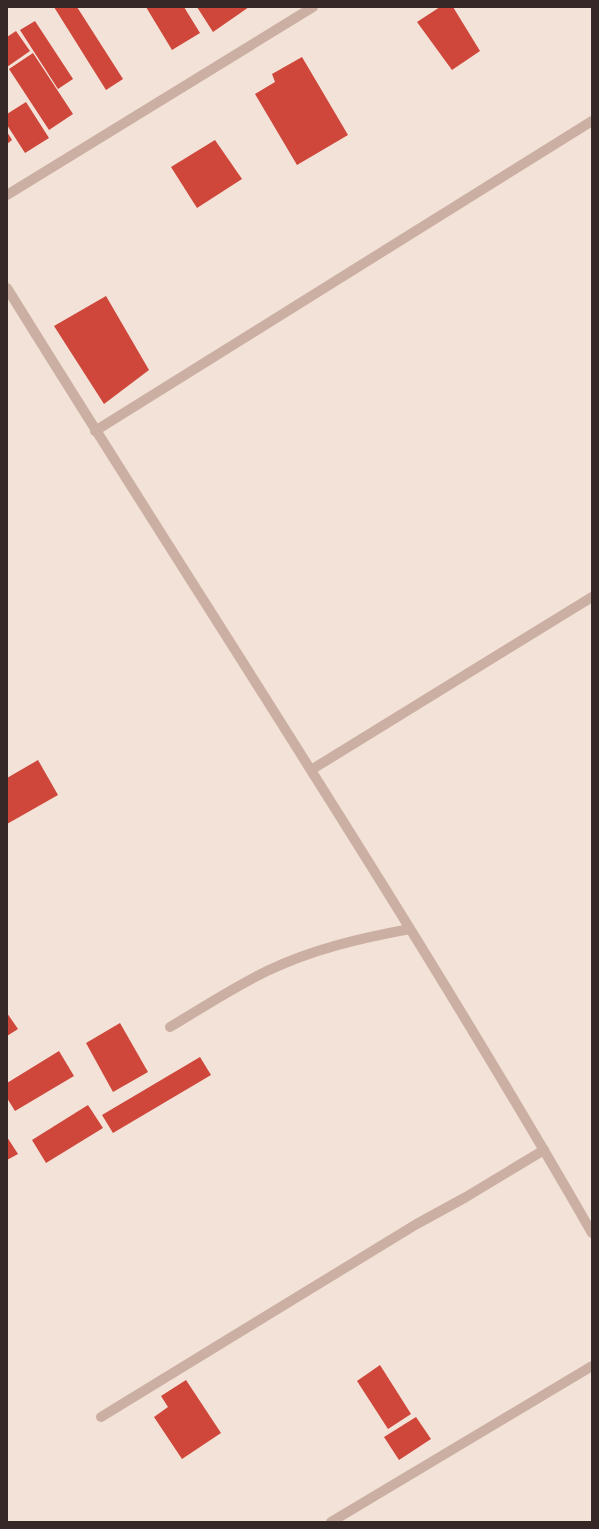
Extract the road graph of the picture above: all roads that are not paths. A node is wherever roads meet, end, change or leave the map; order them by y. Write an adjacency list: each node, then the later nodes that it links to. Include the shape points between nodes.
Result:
1 (313, 7): 3 (street)
2 (592, 121): 5 (street)
3 (7, 195)
4 (7, 288): 5 (street)
5 (95, 431): 7 (street)
6 (592, 597): 7 (street)
7 (311, 770): 8 (street)
8 (410, 929): 9 (street, via 365,937 301,957 267,971); 10 (street)
9 (170, 1027)
10 (544, 1150): 11 (street); 13 (street, via 415,1225)
11 (592, 1233)
12 (592, 1366): 14 (street)
13 (101, 1417)
14 (331, 1522)

